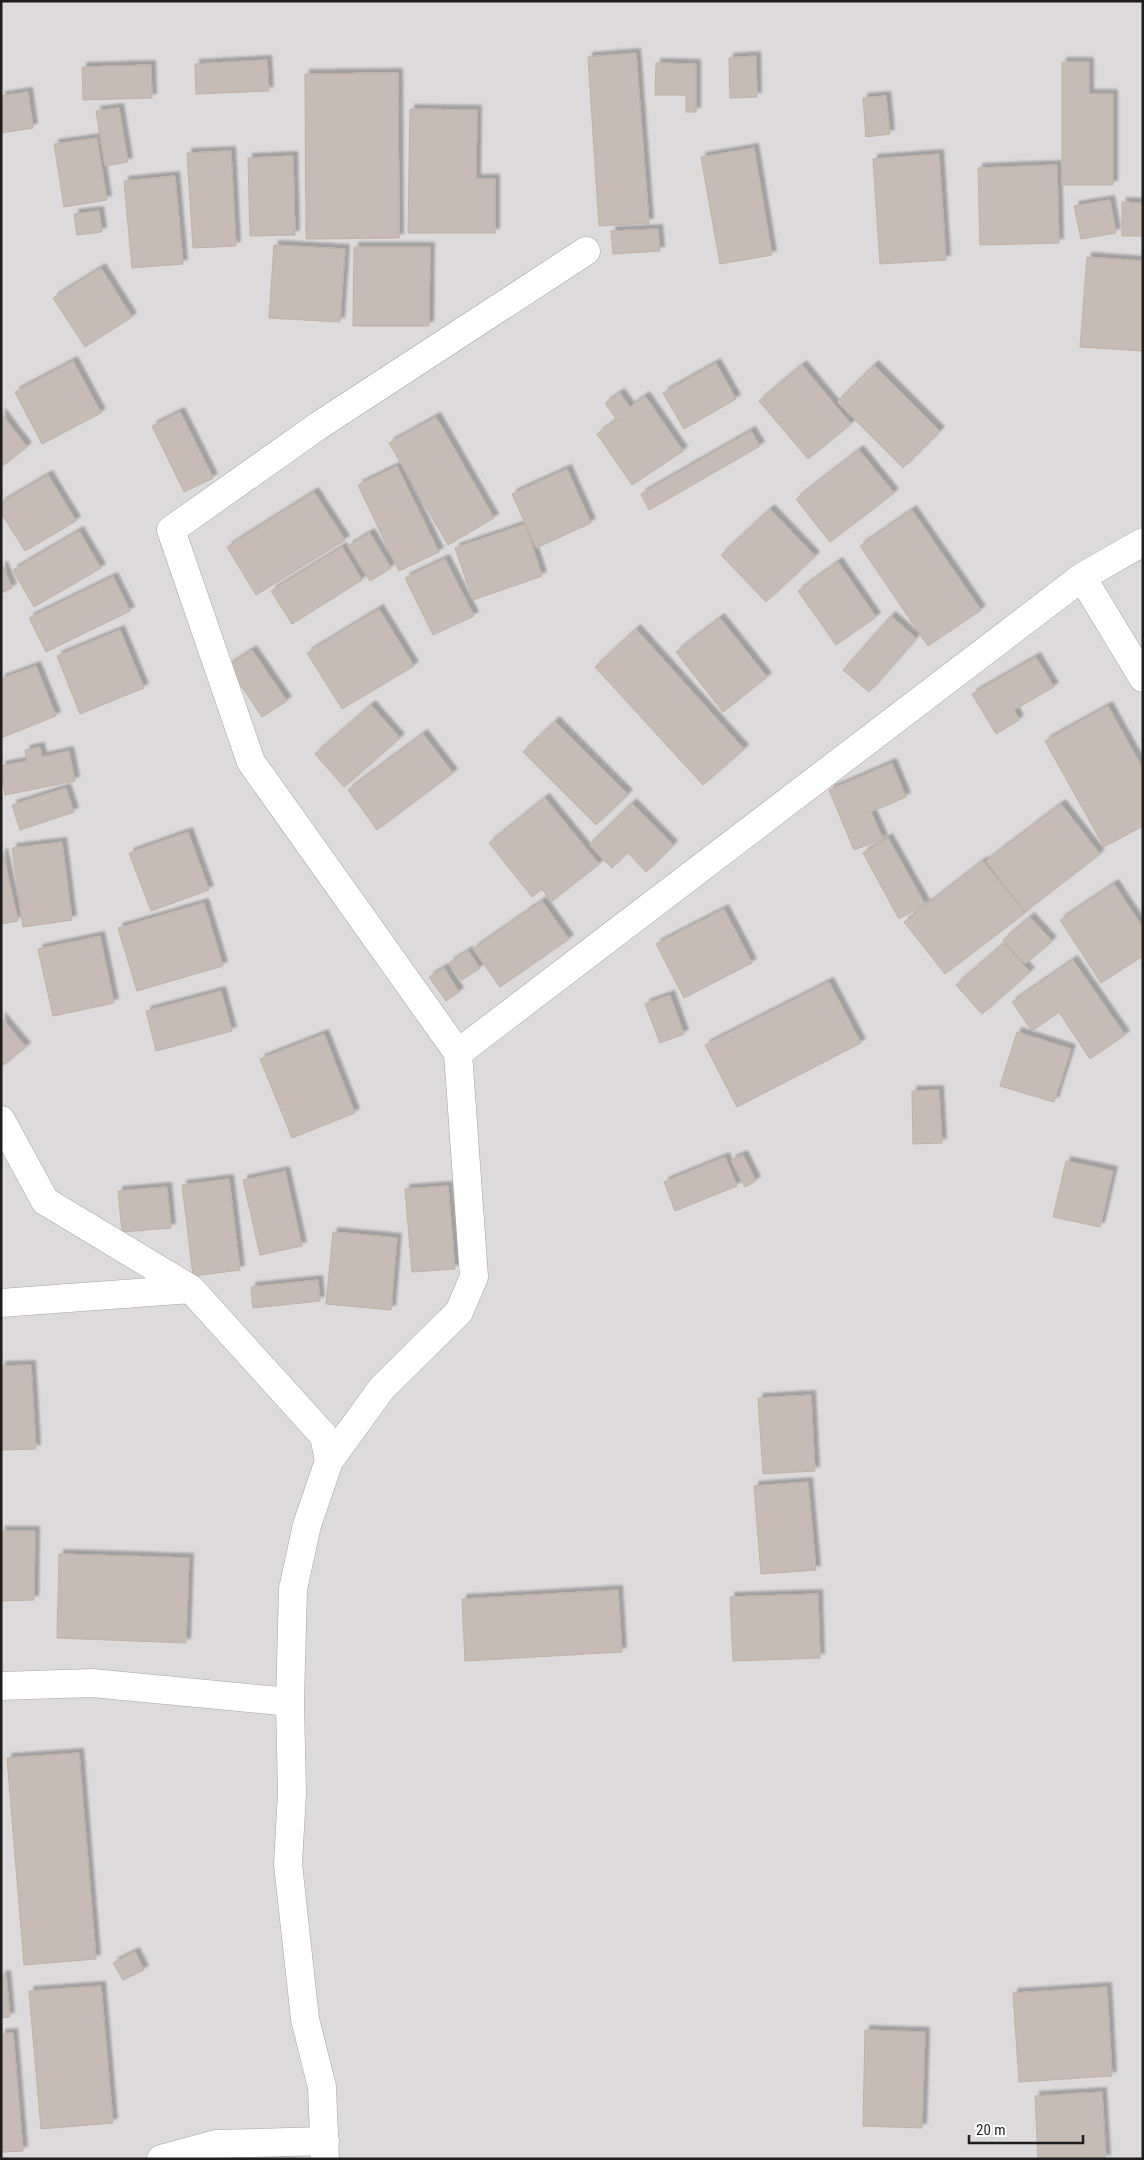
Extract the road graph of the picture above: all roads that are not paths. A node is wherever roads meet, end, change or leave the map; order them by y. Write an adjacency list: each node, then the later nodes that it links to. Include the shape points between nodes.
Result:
1 (586, 252): 5 (street, via 318,426 171,530 251,762)
2 (1143, 542): 3 (street)
3 (1082, 577): 4 (street); 5 (street)
4 (1143, 678)
5 (458, 1053): 9 (street, via 474,1277 458,1312 382,1388)
6 (1, 1120): 7 (street, via 45,1202)
7 (191, 1289): 8 (street); 9 (street, via 324,1436)
8 (1, 1303)
9 (329, 1461): 11 (street, via 307,1525 293,1589)
10 (1, 1686): 11 (street, via 92,1683)
11 (290, 1702): 12 (street, via 292,1793 288,1864 305,2019 322,2087)
12 (325, 2150): 13 (street, via 216,2144)
13 (161, 2159)

